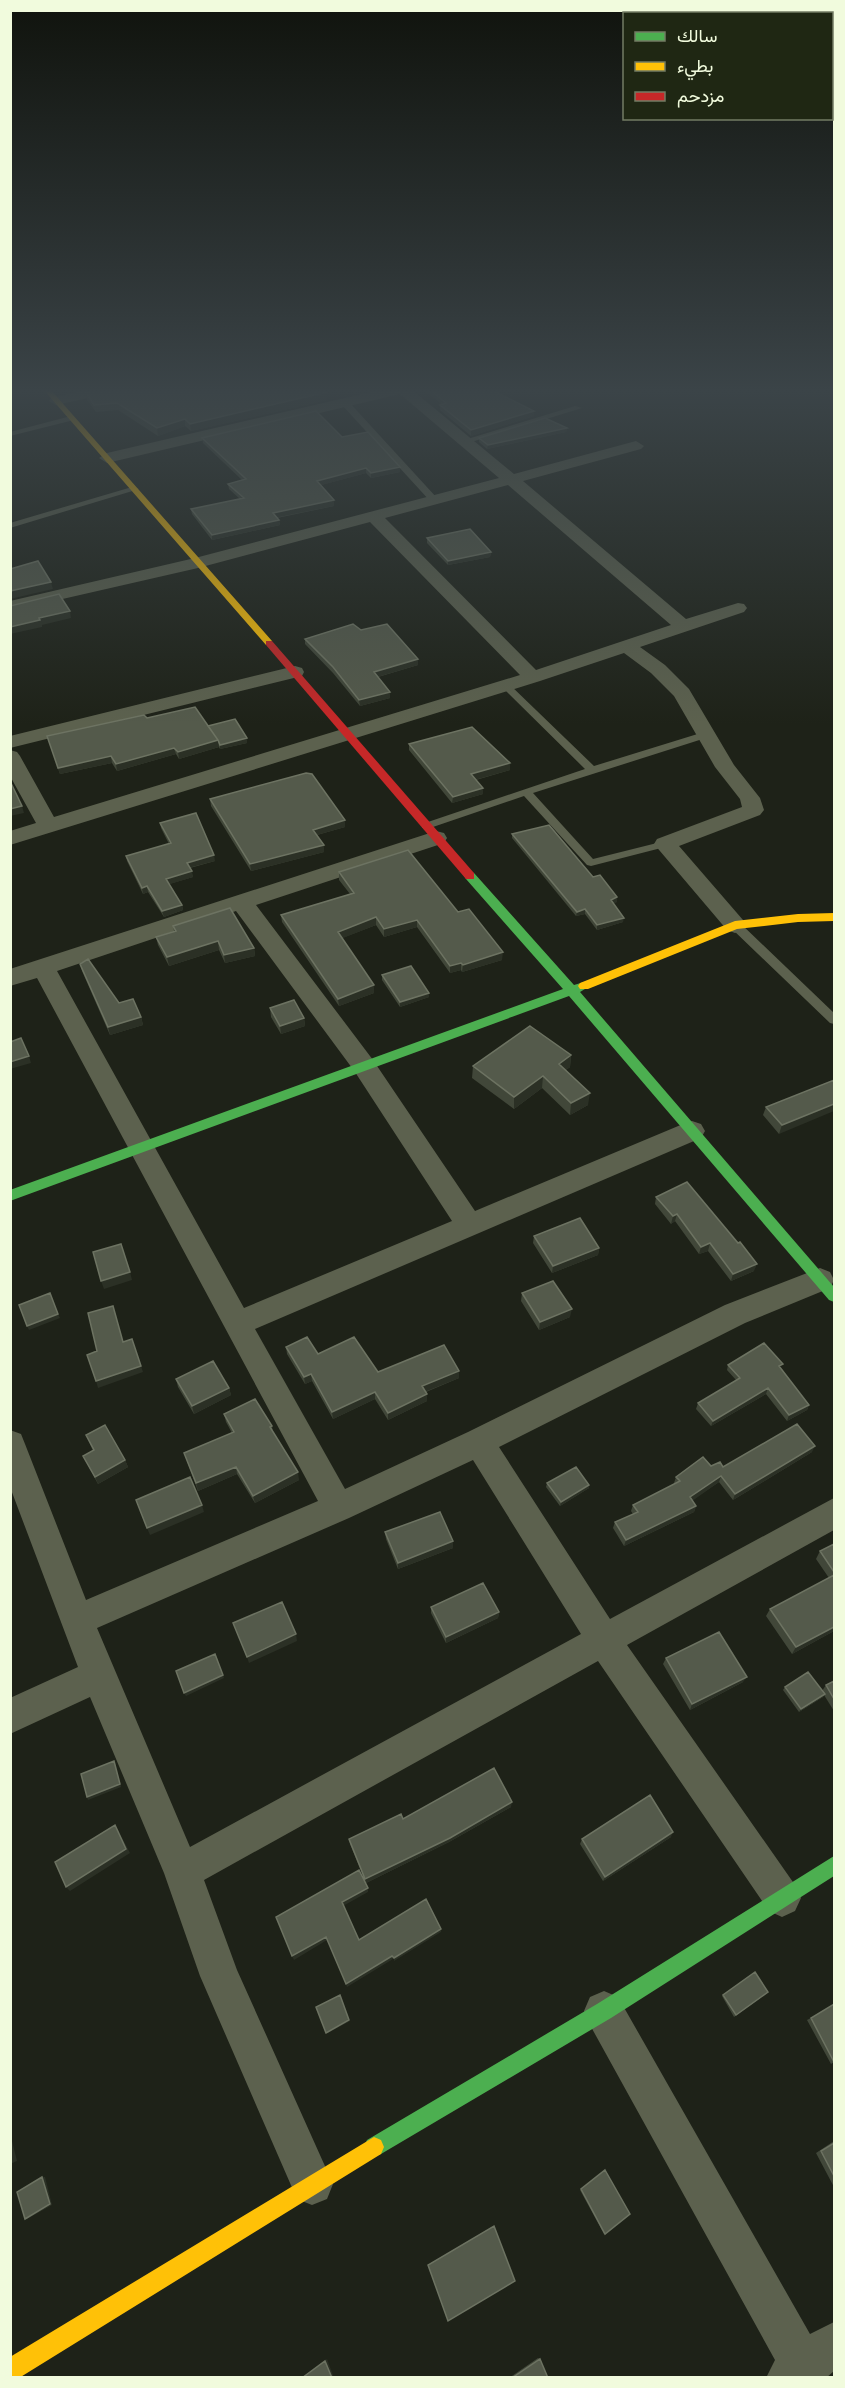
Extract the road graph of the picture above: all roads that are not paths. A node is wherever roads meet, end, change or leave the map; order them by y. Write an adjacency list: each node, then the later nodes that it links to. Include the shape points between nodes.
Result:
1 (96, 500): 6 (lane)
2 (145, 500): 7 (street)
3 (432, 500): 5 (street)
4 (536, 500): 10 (street)
5 (373, 516): 7 (street); 13 (street)
6 (10, 526)
7 (198, 563): 8 (street); 12 (street)
8 (10, 606)
9 (738, 608): 10 (street)
10 (682, 625): 11 (street)
11 (625, 645): 13 (street); 16 (street, via 682,693)
12 (296, 672): 15 (street); 17 (street)
13 (533, 677): 14 (street)
14 (505, 685): 15 (street); 19 (lane)
15 (346, 734): 21 (street); 22 (street)
16 (708, 734): 19 (lane); 24 (street, via 725,767 750,798 753,810)
17 (10, 741)
18 (10, 756): 21 (street)
19 (592, 770): 20 (lane)
20 (526, 792): 22 (lane); 24 (lane, via 591,863)
21 (48, 827): 23 (street)
22 (431, 832): 25 (street); 30 (street)
23 (10, 838)
24 (664, 844): 27 (street)
25 (242, 903): 28 (street); 32 (street)
26 (834, 917): 27 (street)
27 (735, 926): 30 (street); 31 (lane)
28 (43, 967): 29 (street); 34 (street)
29 (10, 978)
30 (572, 991): 32 (street); 33 (street)
31 (834, 1020)
32 (364, 1066): 34 (street); 36 (street)
33 (692, 1131): 36 (street); 37 (street)
34 (139, 1147): 35 (street); 38 (street)
35 (10, 1196)
36 (469, 1224): 38 (street)
37 (827, 1288): 39 (street, via 735,1314)
38 (238, 1323): 42 (street)
39 (479, 1442): 42 (street); 45 (street)
40 (10, 1444): 41 (street)
41 (18, 1489): 44 (street)
42 (338, 1508): 44 (street)
43 (834, 1513): 45 (street)
44 (77, 1620): 46 (street)
45 (603, 1639): 49 (street); 50 (street)
46 (98, 1675): 47 (street); 49 (street)
47 (10, 1717)
48 (834, 1865): 50 (street)
49 (182, 1872): 52 (street, via 220,1976)
50 (782, 1898): 51 (street)
51 (604, 2011): 52 (street); 53 (street)
52 (312, 2184): 54 (street)
53 (809, 2362)
54 (10, 2370)

